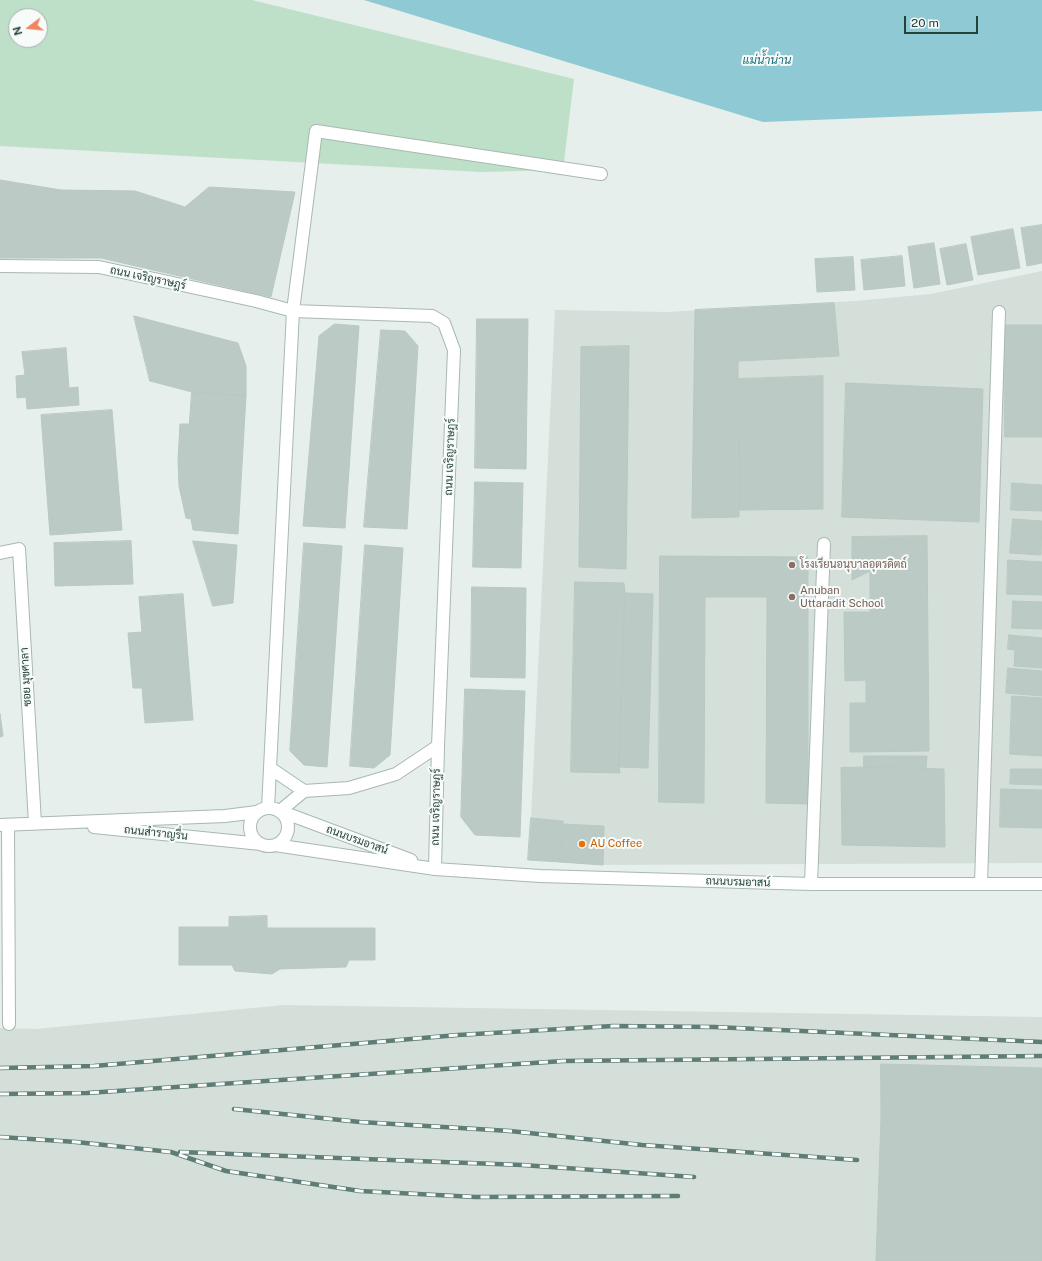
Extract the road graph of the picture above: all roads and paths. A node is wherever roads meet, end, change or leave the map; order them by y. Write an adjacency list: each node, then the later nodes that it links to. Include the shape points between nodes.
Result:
1 (601, 174): 3 (street, via 316,131)
2 (0, 266): 3 (street, ถนน เจริญราษฎร์, via 99,267)
3 (293, 311): 7 (street, ถนน เจริญราษฎร์, via 432,316 444,323 454,350); 8 (street)
4 (999, 312): 18 (street)
5 (824, 544): 17 (street)
6 (0, 553): 12 (street, ซอย มุขศาลา, via 19,549)
7 (438, 746): 9 (street, ถนน เจริญราษฎร์, via 396,774 349,788); 16 (street, ถนน เจริญราษฎร์)
8 (270, 768): 9 (street); 10 (street)
9 (304, 791): 10 (street)
10 (268, 810): 11 (street, ถนนสำราญรื่น, via 225,816); 14 (street, via 252,818 250,825 255,840); 15 (street, via 284,816 287,822 286,835); 16 (street, ถนนบรมอาสน์)
11 (52, 822): 12 (street, ถนนสำราญรื่น); 14 (street, ถนนสำราญรื่น)
12 (35, 823): 13 (street, ถนนสำราญรื่น)
13 (4, 825): 20 (street)
14 (261, 844): 15 (street)
15 (275, 845): 16 (street, ถนนบรมอาสน์)
16 (435, 869): 17 (street, ถนนบรมอาสน์, via 540,876)
17 (811, 884): 18 (street, ถนนบรมอาสน์)
18 (981, 884): 19 (street, ถนนบรมอาสน์)
19 (1042, 884)
20 (4, 932): 21 (street)
21 (9, 1024)

